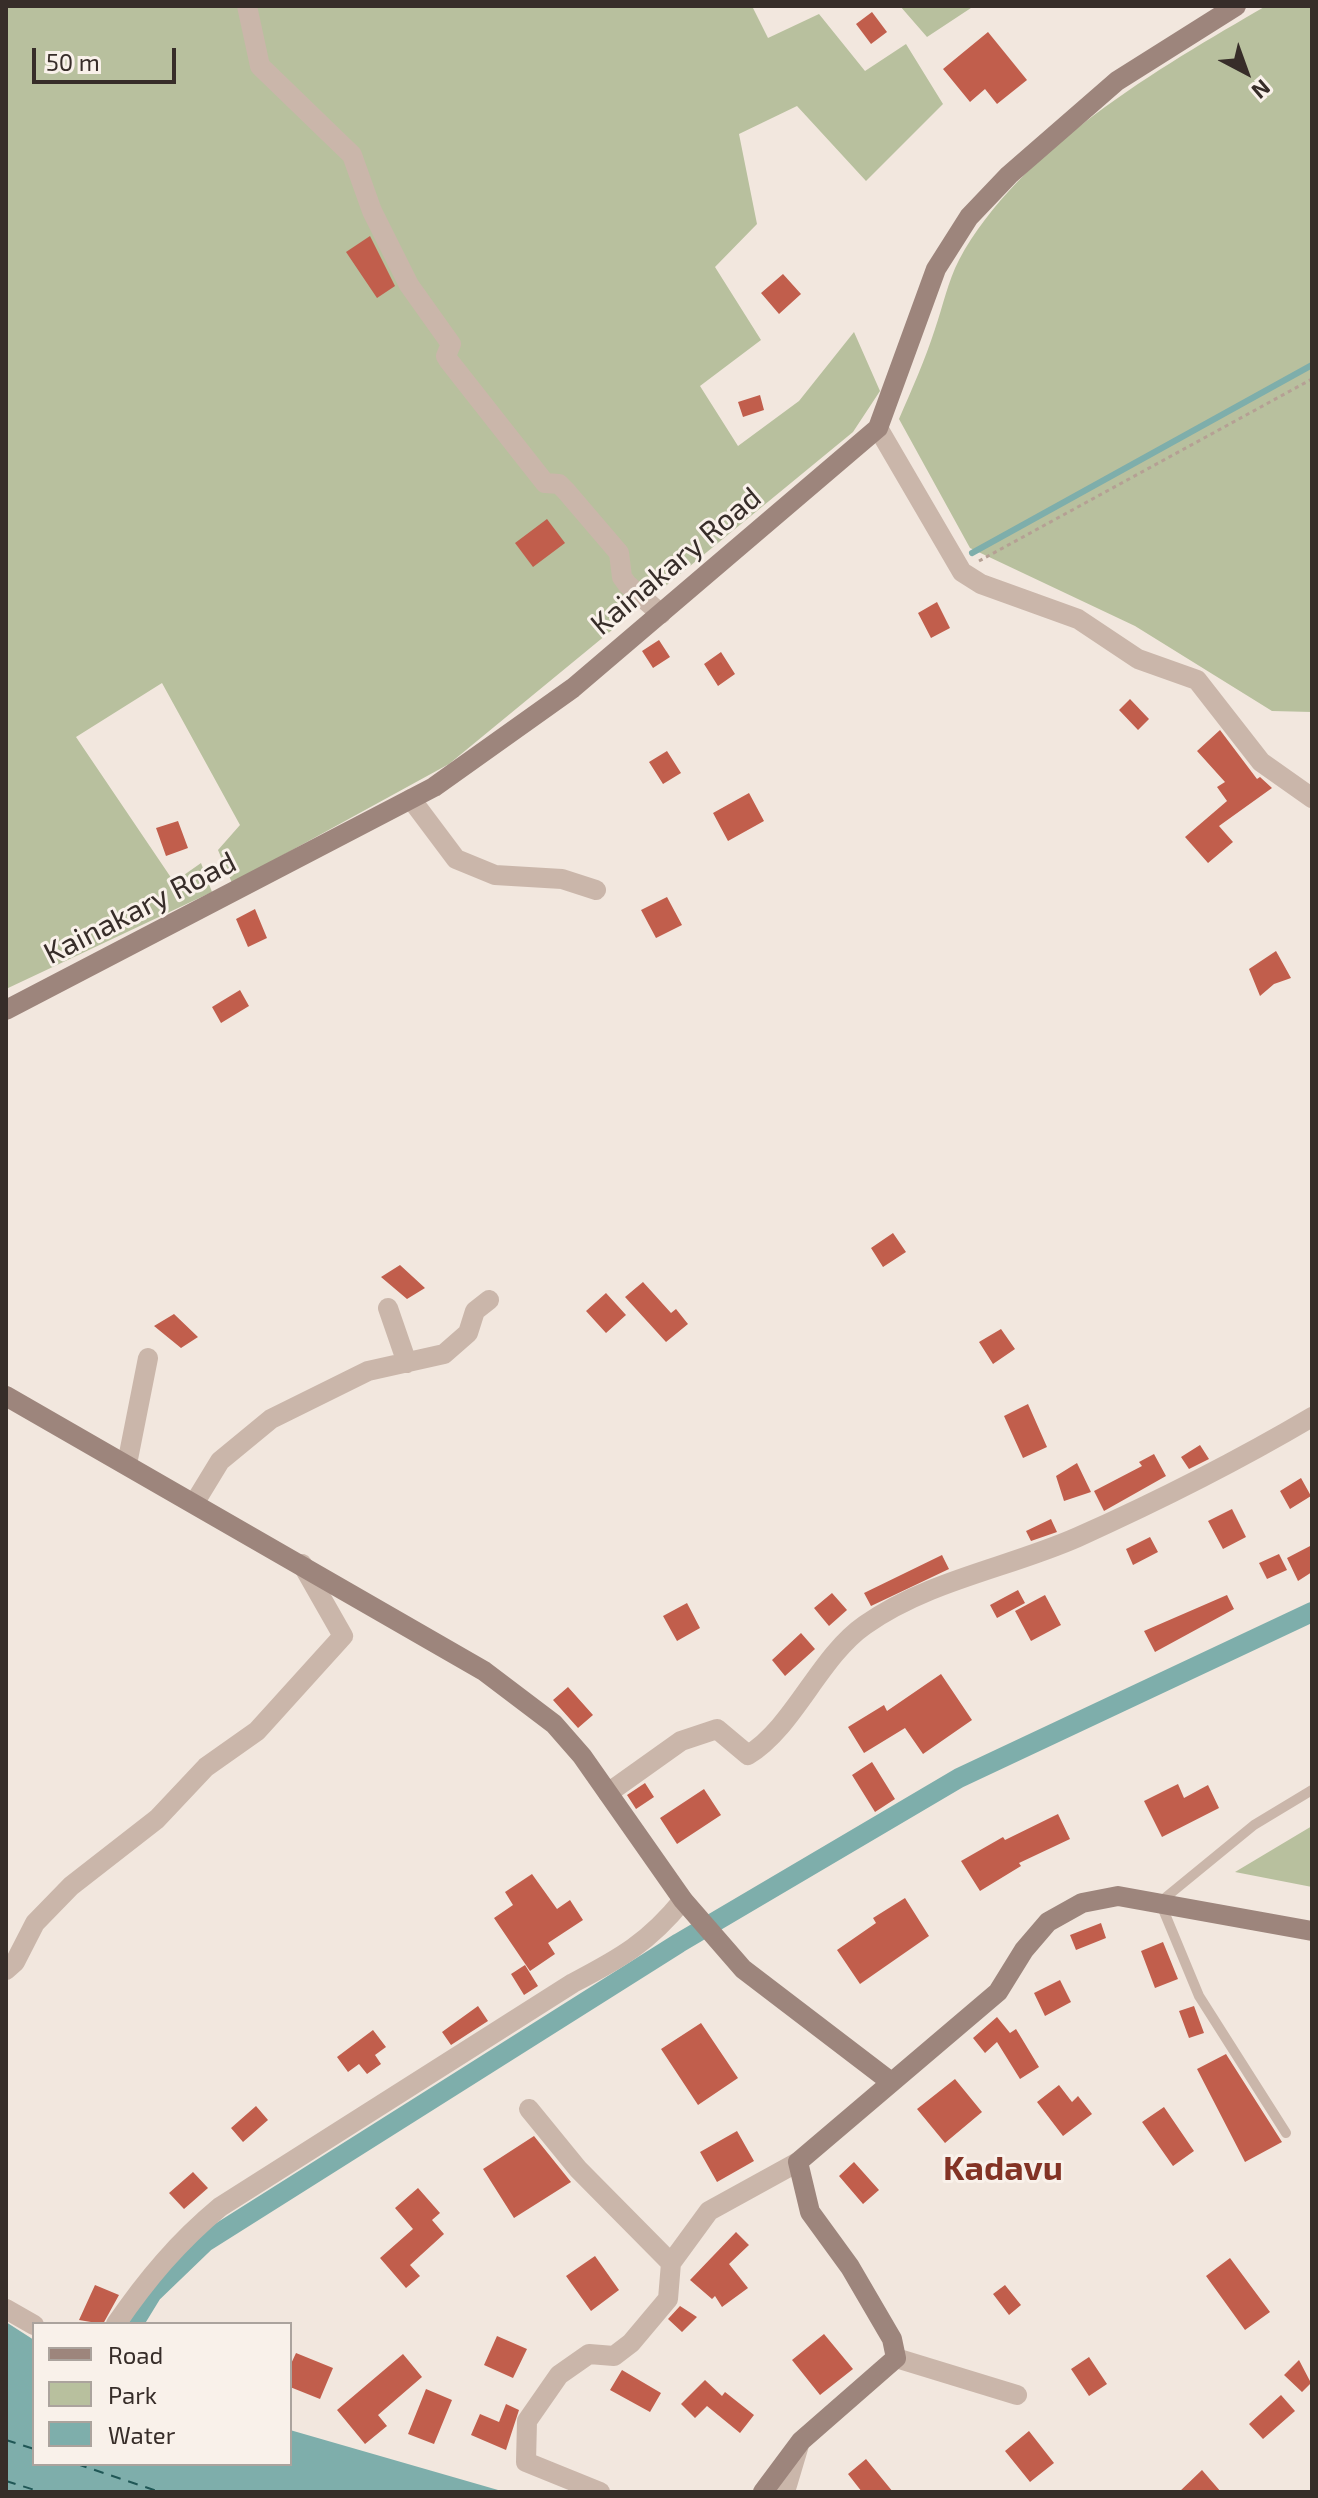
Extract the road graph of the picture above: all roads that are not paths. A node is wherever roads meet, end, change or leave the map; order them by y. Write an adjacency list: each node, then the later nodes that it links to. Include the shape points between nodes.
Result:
1 (247, 6): 4 (street, via 260,66 352,155 372,211 409,285 451,344 449,361 545,483 559,484 619,553 622,577)
2 (1236, 6): 3 (main road, Kainakary Road, via 1117,81 1052,134 969,217 936,269)
3 (878, 428): 4 (main road, Kainakary Road); 5 (street, via 962,572 1078,619 1138,659 1197,680 1261,762)
4 (661, 614): 6 (main road, Kainakary Road, via 504,740)
5 (1312, 798)
6 (411, 799): 7 (street, via 456,859 495,875 562,879); 8 (main road, Kainakary Road)
7 (596, 890)
8 (6, 1010)
9 (489, 1300): 12 (street, via 475,1311 468,1333 453,1348 431,1360)
10 (388, 1308): 12 (street)
11 (148, 1358): 15 (street)
12 (407, 1363): 16 (street, via 368,1371 271,1419 220,1461)
13 (6, 1396): 15 (main road)
14 (1312, 1417): 19 (street, via 1077,1537 915,1595 862,1626 768,1743 748,1755 717,1729 681,1741)
15 (127, 1464): 16 (main road)
16 (195, 1502): 17 (main road)
17 (302, 1564): 19 (main road, via 484,1671 554,1724); 23 (street, via 343,1636 257,1731 206,1767 157,1819 71,1886 35,1923)
18 (1312, 1790): 20 (lane, via 1254,1825)
19 (608, 1793): 21 (main road)
20 (1160, 1902): 22 (main road); 24 (main road, via 1118,1896 1082,1903 1048,1922 998,1992); 26 (lane, via 1199,1996)
21 (688, 1906): 24 (main road, via 743,1969); 30 (street, via 631,1953 573,1983 220,2207 154,2270)
22 (1312, 1931)
23 (6, 1970)
24 (891, 2082): 27 (main road)
25 (529, 2109): 28 (street, via 578,2169)
26 (1286, 2133)
27 (798, 2162): 28 (street, via 709,2211); 32 (main road, via 810,2212 878,2315)
28 (671, 2263): 35 (street, via 668,2299 631,2343 614,2356 589,2354 559,2375 527,2421 526,2462)
29 (6, 2309): 31 (street)
30 (117, 2322)
31 (32, 2324)
32 (896, 2358): 33 (street); 34 (main road)
33 (1017, 2395)
34 (801, 2441): 36 (main road); 37 (street)
35 (600, 2492)
36 (763, 2492)
37 (785, 2492)

